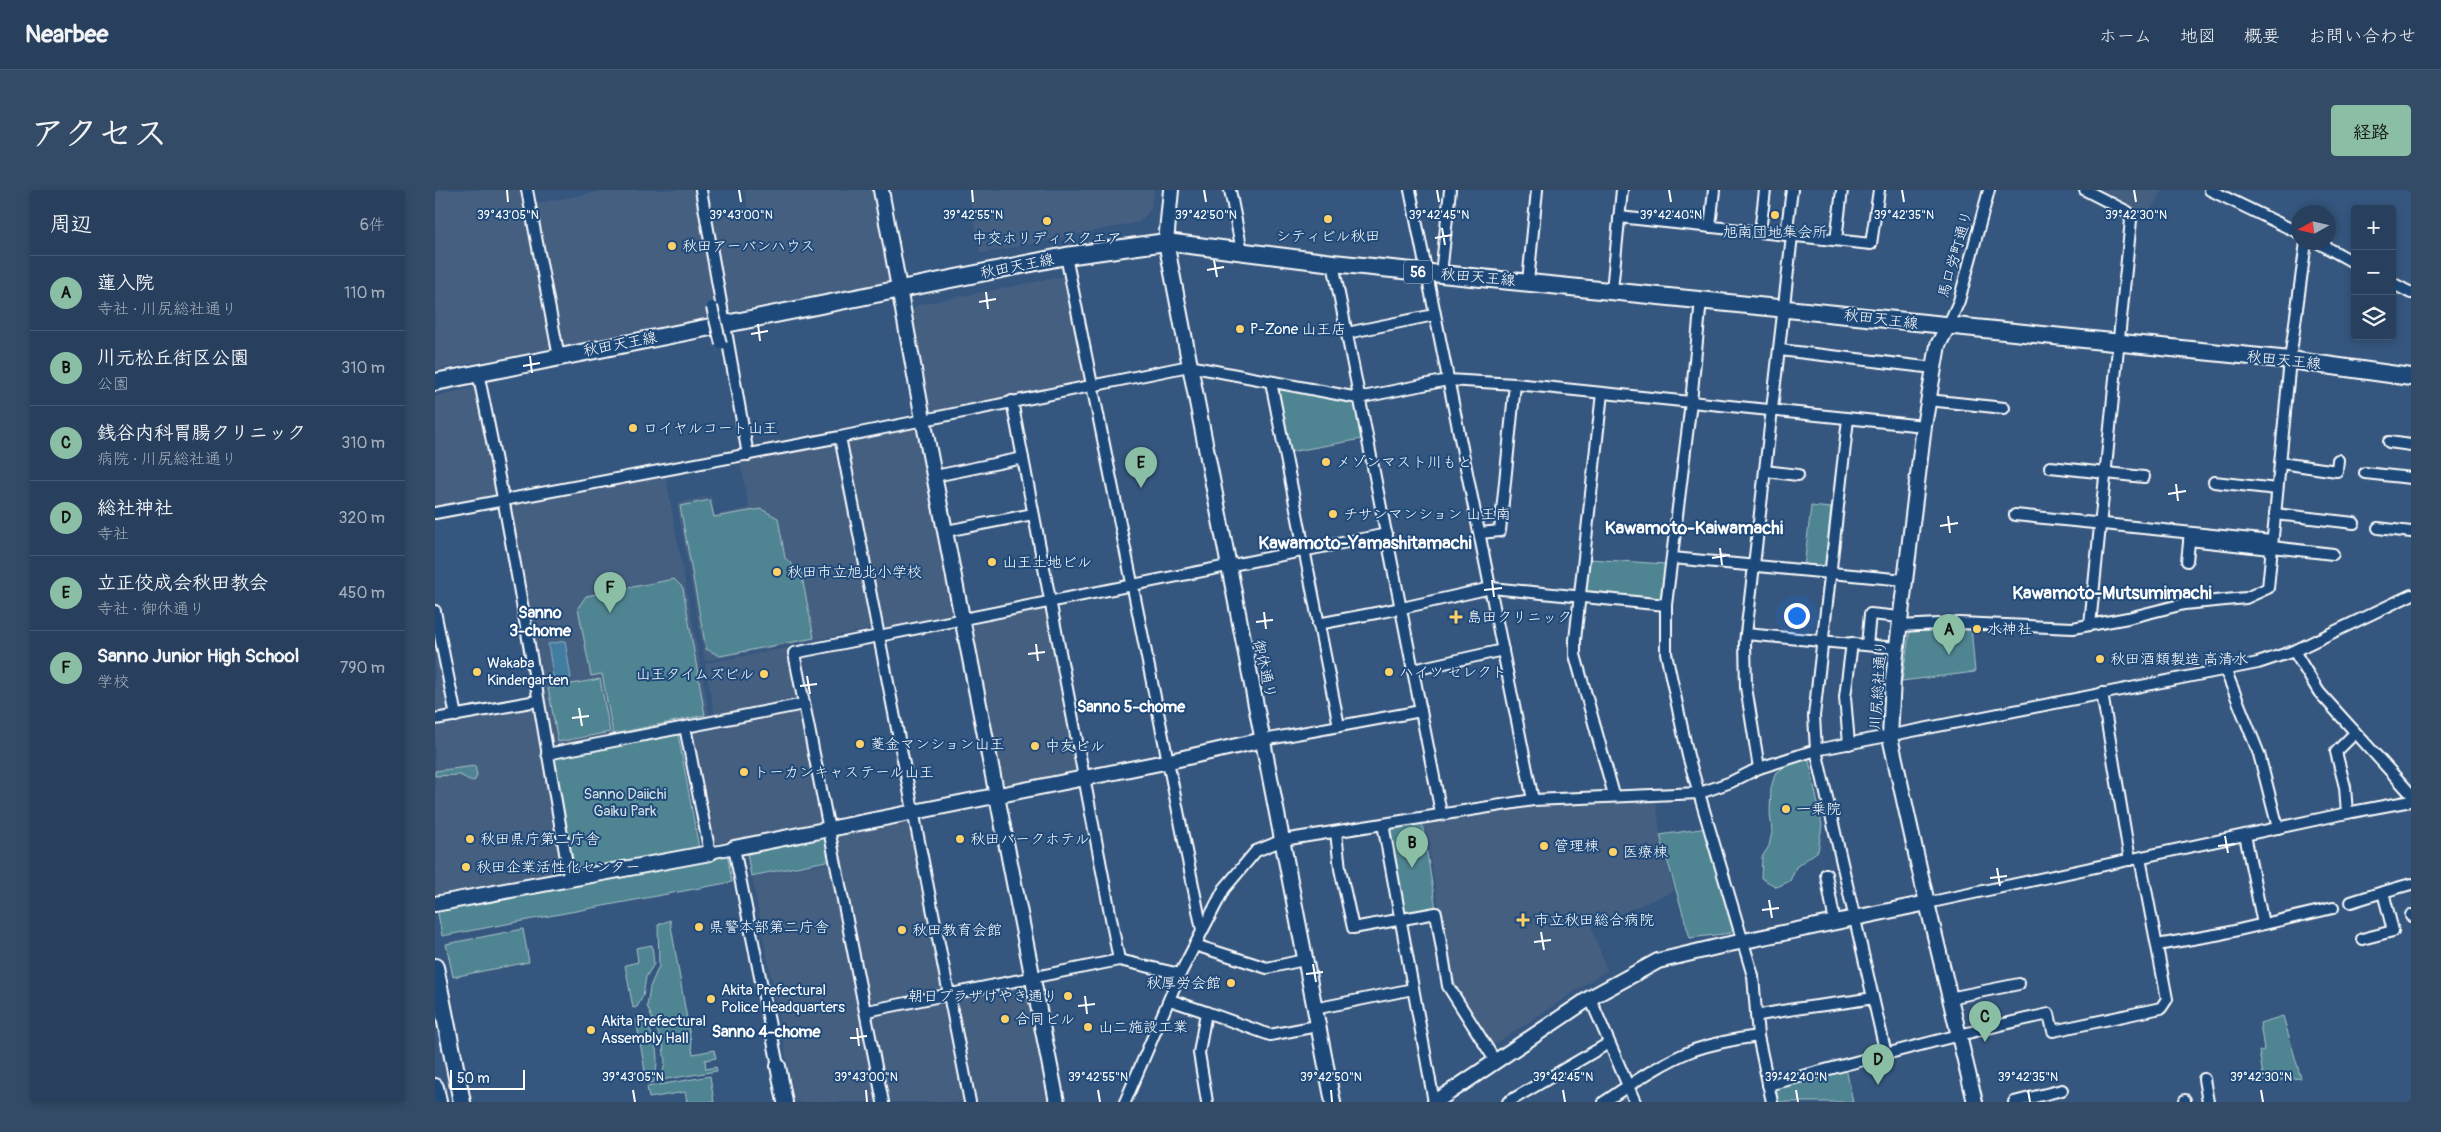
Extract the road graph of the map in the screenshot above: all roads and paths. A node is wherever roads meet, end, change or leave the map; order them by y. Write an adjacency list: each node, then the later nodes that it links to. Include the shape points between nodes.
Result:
1 (527, 190): 47 (street)
2 (701, 190): 41 (street)
3 (881, 190): 34 (street)
4 (1171, 190): 24 (street, 御休通り)
5 (1230, 190): 27 (street)
6 (1410, 190): 31 (street)
7 (1450, 190): 31 (street)
8 (1537, 190): 32 (street)
9 (1622, 190): 18 (street)
10 (1714, 190): 19 (street)
11 (1765, 190): 21 (street)
12 (1792, 190): 22 (street)
13 (1841, 190): 23 (street)
14 (1879, 190): 23 (street, via 1871,244)
15 (1989, 190): 42 (street, 馬口労町通り, via 1959,300)
16 (2085, 190): 45 (street, via 2128,212 2131,220)
17 (2210, 190): 20 (street)
18 (1619, 217): 19 (street); 35 (street)
19 (1710, 227): 21 (street)
20 (2291, 229)
21 (1760, 232): 22 (street)
22 (1789, 235): 23 (street); 39 (street)
23 (1836, 240)
24 (1166, 242): 27 (main road, 秋田天王線 / 56); 28 (main road, 秋田天王線 / 56); 49 (street, 御休通り)
25 (2305, 250): 48 (street)
26 (2331, 250): 29 (street)
27 (1243, 251): 30 (main road, 秋田天王線 / 56)
28 (1066, 256): 34 (main road, 秋田天王線 / 56); 57 (street)
29 (2351, 261)
30 (1333, 263): 31 (main road, 秋田天王線 / 56); 43 (street)
31 (1433, 273): 32 (main road, 秋田天王線 / 56); 40 (street)
32 (1528, 282): 35 (main road, 秋田天王線 / 56)
33 (2396, 285): 36 (street)
34 (899, 289): 41 (main road, 秋田天王線 / 56); 65 (street)
35 (1612, 290): 37 (main road, 秋田天王線 / 56)
36 (2411, 293)
37 (1701, 300): 39 (main road, 秋田天王線 / 56); 62 (street)
38 (712, 308): 44 (street, bridge)
39 (1786, 308): 42 (main road, 秋田天王線 / 56); 46 (street)
40 (1434, 315): 43 (street); 53 (street)
41 (725, 324): 47 (main road, 秋田天王線 / 56); 71 (street)
42 (1948, 326): 45 (main road, 秋田天王線 / 56); 50 (street, 川尻総社通り, via 1938,345)
43 (1347, 333): 59 (street)
44 (721, 344)
45 (2119, 344): 48 (main road, 秋田天王線 / 56); 77 (street)
46 (1780, 350): 50 (street); 64 (street)
47 (559, 356): 51 (main road, 秋田天王線 / 56)
48 (2290, 360): 52 (main road, 秋田天王線 / 56); 74 (street)
49 (1189, 366): 55 (street); 57 (street); 103 (street, 御休通り)
50 (1934, 368): 60 (street, 川尻総社通り)
51 (478, 373): 54 (main road, 秋田天王線 / 56); 85 (street)
52 (2411, 376)
53 (1448, 380): 56 (street); 59 (street); 95 (street)
54 (435, 382)
55 (1271, 382): 59 (street); 99 (street)
56 (1515, 384): 58 (street); 95 (street, via 1500,531)
57 (1094, 387): 61 (street); 107 (street)
58 (1602, 393): 62 (street); 110 (street)
59 (1358, 398): 96 (street)
60 (1928, 400): 63 (street); 67 (street, 川尻総社通り)
61 (1013, 402): 65 (street); 72 (street)
62 (1691, 402): 64 (street); 101 (street)
63 (2004, 408)
64 (1771, 412): 66 (street); 76 (street)
65 (923, 419): 68 (street); 80 (street)
66 (1848, 419): 67 (street); 105 (street)
67 (1924, 426): 106 (street, 川尻総社通り)
68 (840, 437): 71 (street); 119 (street)
69 (2389, 442): 70 (street)
70 (2411, 445)
71 (748, 455): 85 (street)
72 (1023, 458): 80 (street); 87 (street)
73 (2338, 460): 74 (street, via 2337,470)
74 (2280, 463): 84 (street)
75 (2050, 467): 77 (street)
76 (1765, 471): 79 (street); 104 (street)
77 (2106, 473): 81 (street); 91 (street)
78 (2365, 474): 82 (street)
79 (1798, 475)
80 (935, 476): 93 (street)
81 (2144, 478)
82 (2411, 478)
83 (2214, 482): 84 (street)
84 (2277, 488): 88 (street)
85 (504, 500): 86 (street); 130 (street)
86 (435, 513)
87 (1033, 514): 93 (street); 111 (street)
88 (2275, 514): 90 (street); 98 (street)
89 (2015, 515): 91 (street)
90 (2354, 523)
91 (2101, 524): 97 (street); 118 (street)
92 (2378, 528): 94 (street)
93 (946, 531): 115 (street)
94 (2411, 532)
95 (1481, 533): 108 (street)
96 (1387, 534): 99 (street); 113 (street)
97 (2190, 537): 98 (street); 102 (street)
98 (2272, 546): 100 (street); 118 (street, via 2268,588 2246,598 2183,604)
99 (1303, 550): 103 (street); 117 (street)
100 (2333, 554)
101 (1673, 558): 104 (street); 112 (street)
102 (2187, 562)
103 (1227, 566): 107 (street); 139 (street, 御休通り)
104 (1754, 566): 105 (street); 120 (street)
105 (1831, 574): 106 (street); 121 (street)
106 (1905, 580): 116 (street, 川尻総社通り)
107 (1133, 585): 111 (street); 143 (street)
108 (1491, 588): 110 (street); 113 (street); 125 (street)
109 (2411, 595): 126 (street)
110 (1580, 597): 112 (street); 149 (street, via 1575,655)
111 (1051, 600): 115 (street); 145 (street)
112 (1666, 605): 146 (street, via 1666,652 1673,691)
113 (1401, 608): 117 (street); 128 (street)
114 (435, 611): 133 (street)
115 (963, 618): 119 (street); 148 (street)
116 (1900, 621): 118 (street, via 2073,628); 123 (street, via 1870,614); 124 (street, 川尻総社通り)
117 (1318, 624): 135 (street)
118 (2090, 625)
119 (880, 634): 131 (street, via 794,653); 152 (street)
120 (1746, 634): 121 (street); 144 (street, via 1746,687)
121 (1823, 640): 122 (street); 141 (street, via 1814,716)
122 (1852, 643): 123 (street); 140 (street, via 1845,697)
123 (1867, 645): 124 (street)
124 (1897, 648): 138 (street, 川尻総社通り)
125 (1503, 650): 128 (street); 150 (street)
126 (2294, 650): 127 (street, via 2258,663); 137 (street, via 2319,692)
127 (2225, 669): 129 (street); 157 (street, via 2259,754)
128 (1413, 670): 132 (street)
129 (2102, 693): 138 (street); 163 (street)
130 (537, 701): 133 (street); 142 (street)
131 (804, 704): 136 (street); 156 (street)
132 (1421, 711): 135 (street); 153 (street)
133 (456, 716): 134 (street)
134 (435, 719)
135 (1339, 726): 139 (street)
136 (685, 727): 142 (street); 162 (street)
137 (2355, 733): 147 (street); 154 (street, via 2336,752 2345,787)
138 (1890, 737): 140 (street); 170 (street, 川尻総社通り)
139 (1263, 740): 143 (street); 160 (street, 御休通り)
140 (1849, 744): 141 (street)
141 (1816, 750): 144 (street); 172 (street)
142 (547, 754): 165 (street)
143 (1170, 761): 145 (street); 176 (street)
144 (1759, 768): 146 (street)
145 (1085, 778): 148 (street); 181 (street)
146 (1700, 793): 149 (street); 178 (street)
147 (2411, 794)
148 (998, 795): 152 (street); 185 (street)
149 (1614, 796): 150 (street)
150 (1533, 800): 153 (street)
151 (2411, 801): 154 (street)
152 (914, 811): 156 (street); 188 (street)
153 (1441, 813): 155 (street)
154 (2347, 813): 157 (street)
155 (1383, 824): 158 (street); 173 (street)
156 (830, 828): 161 (street); 194 (street)
157 (2278, 828): 159 (street)
158 (1336, 832): 160 (street); 173 (street, via 1340,869 1353,928)
159 (2245, 835): 163 (street); 175 (street)
160 (1283, 840): 176 (street, via 1255,852 1224,889); 182 (street, 御休通り)
161 (734, 848): 162 (street); 203 (street)
162 (709, 853): 165 (street)
163 (2135, 859): 170 (street); 180 (street)
164 (1826, 874): 174 (street)
165 (570, 880): 169 (street)
166 (2411, 884): 167 (street)
167 (2383, 892): 168 (street); 177 (street, via 2393,931)
168 (2351, 902)
169 (435, 904)
170 (1927, 904): 172 (street); 191 (street, 川尻総社通り)
171 (2333, 908): 175 (street)
172 (1856, 918): 174 (street); 190 (street)
173 (1401, 919): 187 (street); 202 (street, via 1436,913 1448,986)
174 (1835, 923): 178 (street)
175 (2263, 924): 180 (street)
176 (1202, 930): 179 (street)
177 (2362, 939)
178 (1744, 942): 189 (street, via 1658,962); 196 (street, via 1753,976)
179 (1195, 945): 182 (street, via 1267,968); 184 (street)
180 (2157, 945): 198 (street, via 2167,999 2161,1008 2053,1030 2049,1014)
181 (1119, 960): 184 (street); 185 (street)
182 (1304, 960): 193 (street, 御休通り)
183 (435, 967): 210 (main road)
184 (1179, 974): 192 (street)
185 (1033, 978): 188 (street); 214 (street)
186 (2019, 984): 191 (street)
187 (1413, 989): 193 (street); 218 (street)
188 (950, 995): 194 (street); 213 (street)
189 (1590, 998): 200 (street); 202 (street)
190 (1873, 998): 196 (street, via 1836,1005 1788,1008); 201 (street)
191 (1949, 998): 198 (street, 川尻総社通り)
192 (1170, 1000): 195 (street); 215 (street)
193 (1314, 1009): 197 (street, 御休通り)
194 (867, 1011): 212 (street)
195 (1206, 1012): 197 (street, via 1270,1035); 216 (street, via 1199,1053)
196 (1756, 1016): 199 (street)
197 (1317, 1026): 217 (street, 御休通り)
198 (1958, 1034): 201 (street); 223 (street, 川尻総社通り)
199 (1758, 1036): 205 (street); 206 (street, via 1692,1051)
200 (1609, 1043): 206 (street); 219 (street)
201 (1886, 1054): 205 (street)
202 (1496, 1062): 218 (street)
203 (778, 1066): 211 (street)
204 (2204, 1079): 225 (street)
205 (1768, 1084): 222 (street)
206 (1628, 1086): 220 (street); 221 (street)
207 (435, 1087): 209 (main road)
208 (2063, 1090): 224 (street)
209 (438, 1102)
210 (462, 1102)
211 (785, 1102)
212 (883, 1102)
213 (971, 1102)
214 (1057, 1102)
215 (1125, 1102)
216 (1207, 1102)
217 (1333, 1102)
218 (1435, 1102)
219 (1508, 1102)
220 (1604, 1102)
221 (1635, 1102)
222 (1772, 1102)
223 (1975, 1102)
224 (2014, 1102)
225 (2209, 1102)

